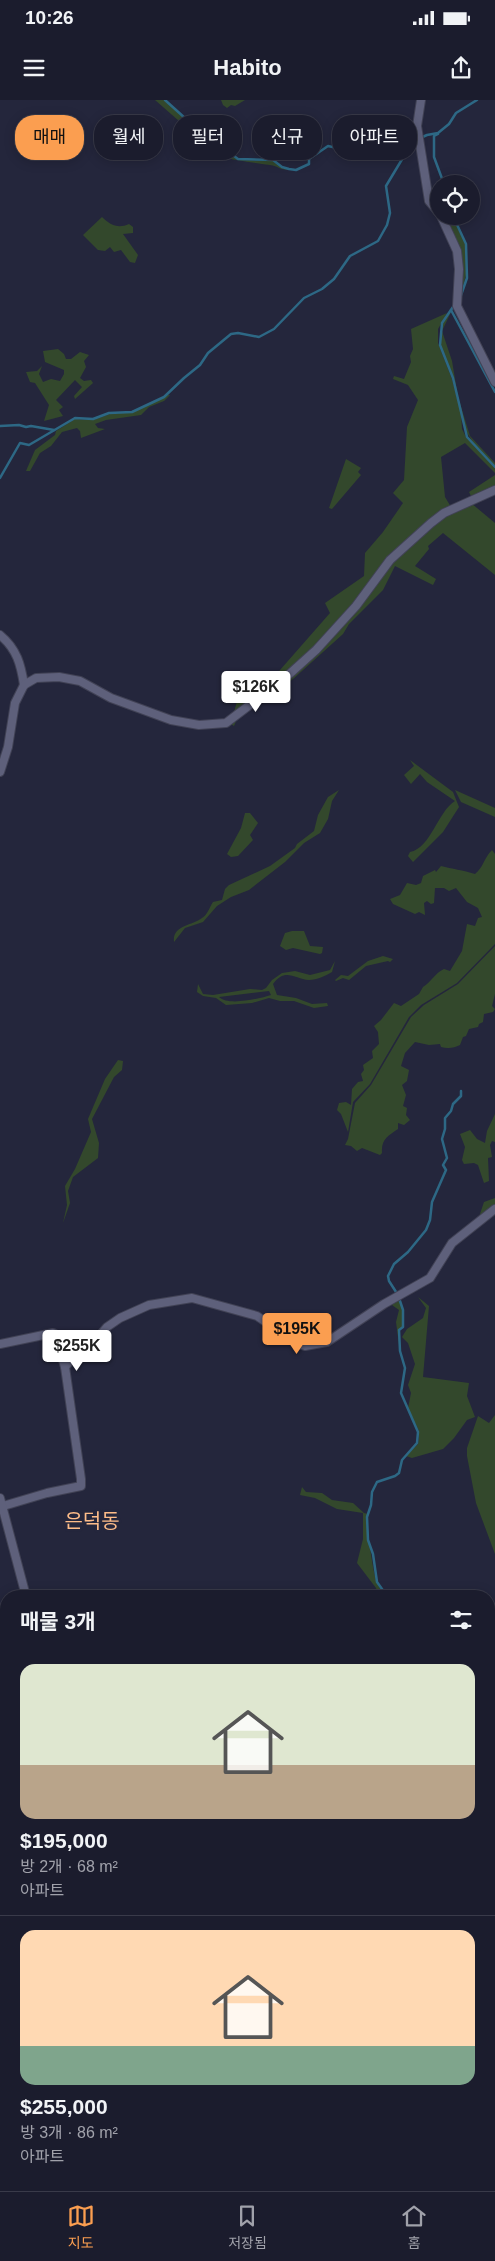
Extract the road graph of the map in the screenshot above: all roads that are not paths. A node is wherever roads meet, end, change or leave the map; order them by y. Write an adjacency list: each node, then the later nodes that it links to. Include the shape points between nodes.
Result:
1 (421, 100): 2 (street, via 418,126)
2 (430, 202)
3 (444, 225): 4 (street, via 456,251 459,269 457,306)
4 (495, 382)
5 (495, 490): 7 (street, via 444,513 431,523 390,560 356,606 316,650 226,723 200,725 170,720 72,679 36,678)
6 (0, 635): 7 (street, via 17,655)
7 (24, 685): 8 (street, via 15,703 8,747)
8 (0, 772)
9 (495, 1209): 11 (street, via 452,1243 430,1278 391,1299 326,1342 305,1346 257,1316 192,1298 149,1305 120,1318)
10 (0, 1344): 11 (street, via 53,1332)
11 (65, 1367): 13 (street, via 81,1486)
12 (0, 1498): 13 (street)
13 (1, 1507): 14 (street)
14 (24, 1590)

